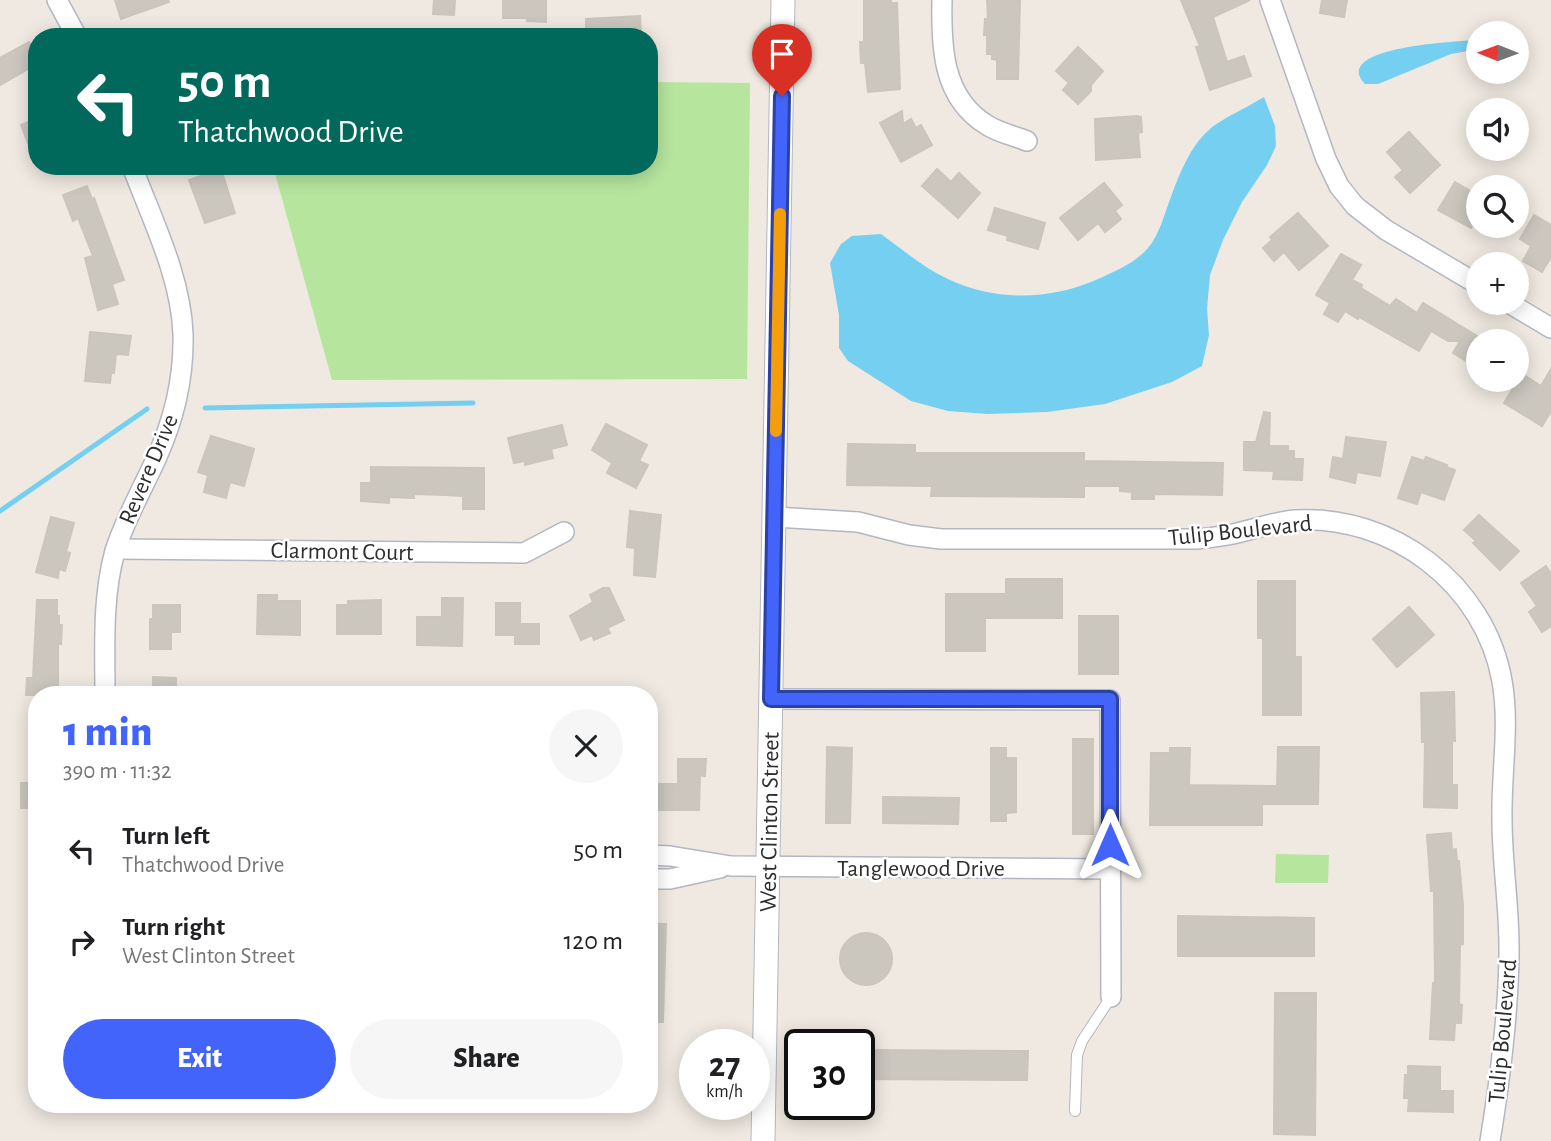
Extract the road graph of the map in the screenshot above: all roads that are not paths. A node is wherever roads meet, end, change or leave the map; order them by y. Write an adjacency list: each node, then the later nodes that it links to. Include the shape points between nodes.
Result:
1 (57, 0): 5 (street)
2 (783, 0): 11 (street, West Clinton Street)
3 (942, 0): 6 (street, via 945,67 962,104 987,126)
4 (1270, 0): 8 (street, via 1339,186 1385,230)
5 (71, 28)
6 (1027, 141)
7 (135, 175): 13 (street, Revere Drive, via 172,272 183,334 168,429)
8 (1466, 277)
9 (1529, 315): 10 (street)
10 (1551, 328)
11 (775, 517): 15 (street, West Clinton Street); 24 (street, Tulip Boulevard, via 858,522 941,539 1196,539 1294,520 1326,521 1376,531 1426,559 1459,590 1486,634 1496,654 1506,710 1502,822 1509,955 1503,1054)
12 (564, 532): 13 (street, Clarmont Court, via 524,553)
13 (116, 549): 14 (street, Revere Drive, via 106,603)
14 (105, 686)
15 (771, 699): 18 (street, West Clinton Street); 19 (street, via 1110,699)
16 (658, 855): 17 (street, Tanglewood Drive)
17 (731, 866): 18 (street, Tanglewood Drive); 20 (street, Tanglewood Drive)
18 (768, 866): 19 (street, Tanglewood Drive); 23 (street, West Clinton Street)
19 (1111, 869): 21 (street)
20 (658, 878)
21 (1111, 997): 22 (lane, via 1077,1055)
22 (1075, 1111)
23 (762, 1141)
24 (1490, 1141)

